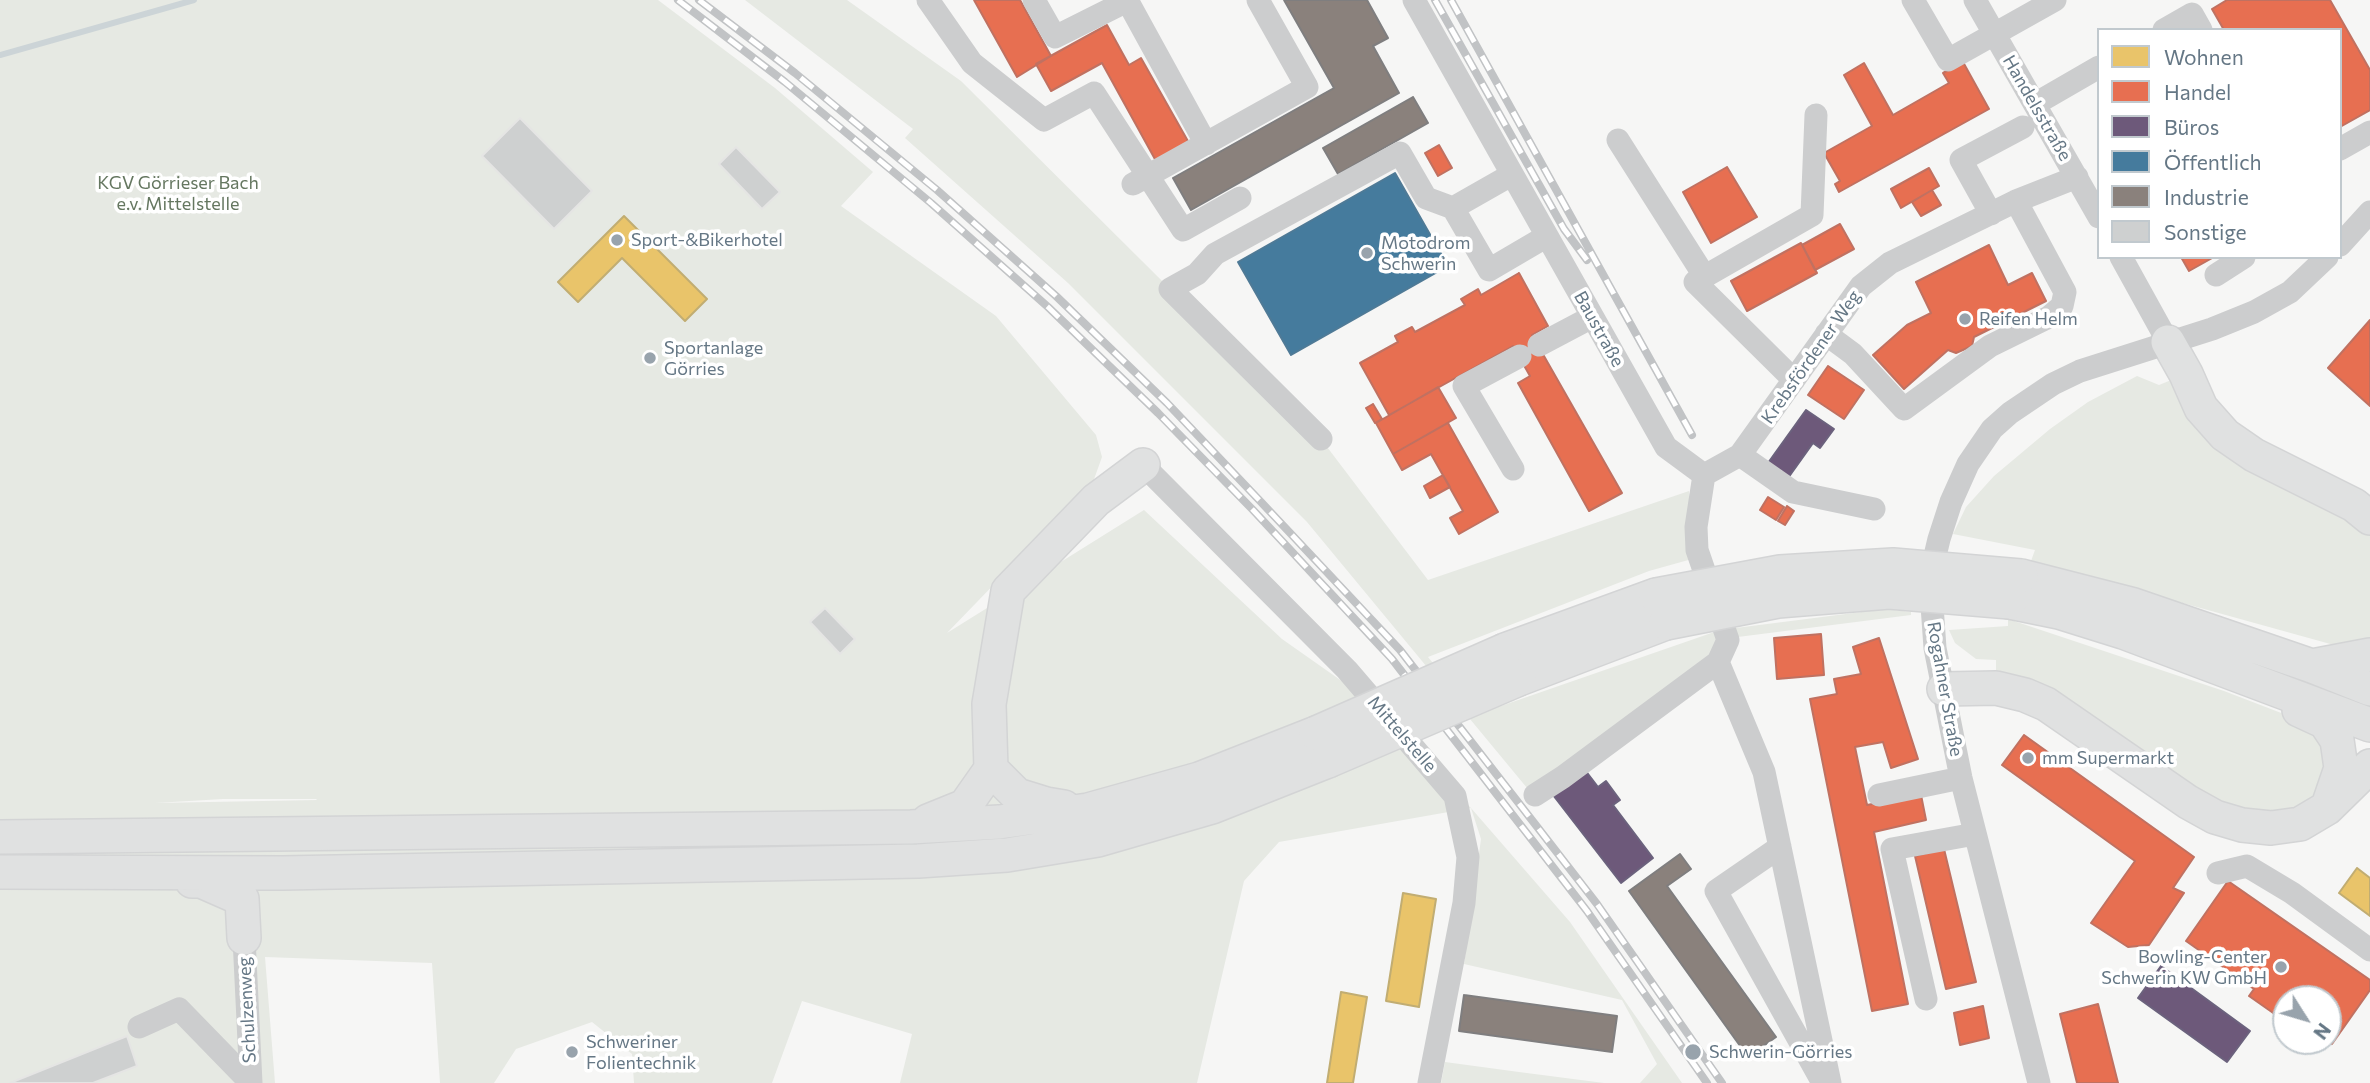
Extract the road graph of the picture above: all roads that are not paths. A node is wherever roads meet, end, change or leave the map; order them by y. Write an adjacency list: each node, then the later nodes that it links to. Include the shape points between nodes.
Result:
1 (928, 0): 22 (street, via 972,64 1044,120 1094,93)
2 (1034, 0): 8 (street, via 1055,37)
3 (1258, 0): 18 (street, via 1307,87)
4 (1413, 0): 20 (street, Baustraße)
5 (1913, 0): 11 (street, via 1948,60)
6 (1975, 0): 11 (street, Handelsstraße)
7 (2055, 0): 11 (street)
8 (1127, 1): 18 (street)
9 (2168, 28): 10 (street, via 2192,14)
10 (2200, 28)
11 (1994, 34): 13 (street, Handelsstraße)
12 (2097, 68): 13 (street)
13 (2035, 104): 21 (street, Handelsstraße)
14 (1816, 115): 35 (street, via 1812,215)
15 (2023, 127): 28 (street, via 1961,160)
16 (2370, 132): 19 (street)
17 (1618, 140): 35 (street)
18 (1206, 144): 22 (street)
19 (2342, 148)
20 (1511, 175): 25 (street); 29 (street, Baustraße)
21 (2077, 177): 24 (street, Krebsfördener Weg); 27 (street, Handelsstraße)
22 (1141, 180): 23 (street, via 1182,230)
23 (1240, 198)
24 (2016, 201): 28 (street, Krebsfördener Weg); 37 (street, via 2064,292 2062,306 2049,317 1990,346 1904,409 1853,354)
25 (1453, 208): 29 (street, via 1489,270); 40 (street, via 1426,198 1400,153 1215,254 1197,274 1170,289)
26 (2370, 212): 30 (street)
27 (2097, 213)
28 (1991, 214): 37 (street, Krebsfördener Weg, via 1890,263 1861,286)
29 (1547, 236): 36 (street, Baustraße)
30 (2342, 243)
31 (2122, 259): 38 (street)
32 (2241, 259): 34 (street)
33 (2325, 259): 38 (street, Rogahner Straße, via 2290,292 2254,312)
34 (2216, 275)
35 (1705, 276): 39 (street, via 1695,282)
36 (1592, 317): 43 (street, via 1464,386); 44 (street, Baustraße, via 1666,447)
37 (1826, 334): 39 (street, Krebsfördener Weg)
38 (2168, 342): 46 (highway, via 2201,408 2225,435); 52 (street, Rogahner Straße, via 2053,384 1992,429 1968,464 1947,514 1930,578 1931,624)
39 (1794, 380): 41 (street, Krebsfördener Weg)
40 (1321, 439)
41 (1740, 455): 44 (street, Krebsfördener Weg); 45 (street, via 1793,492)
42 (1143, 465): 57 (highway, via 1096,500 1008,591 989,704); 77 (street, Mittelstelle, via 1347,670 1455,796 1468,857 1464,903)
43 (1513, 469)
44 (1704, 475): 50 (street, via 1697,550 1728,640)
45 (1874, 509)
46 (2370, 518)
47 (2015, 589): 48 (highway, via 2059,612); 51 (highway, via 2134,605); 55 (highway, bridge, via 1889,592 1661,609 1512,665)
48 (2123, 632): 54 (highway); 61 (highway, via 2147,652 2264,694 2325,722 2337,740 2341,768)
49 (2370, 655): 51 (highway)
50 (1718, 662): 60 (street); 66 (street, via 1765,772)
51 (2312, 666): 53 (highway)
52 (1944, 689): 58 (street, Rogahner Straße); 61 (highway, via 1996,688 2046,704 2215,817 2271,828 2300,824)
53 (2370, 689)
54 (2370, 724)
55 (1322, 747): 62 (highway); 69 (highway, via 1212,807 1098,840 1007,855 918,861)
56 (2370, 766): 61 (highway)
57 (991, 769): 62 (highway, via 1017,795); 63 (highway, via 965,806)
58 (1961, 778): 59 (street); 64 (street, Rogahner Straße)
59 (1879, 794)
60 (1535, 795)
61 (2327, 808)
62 (1088, 810): 63 (highway)
63 (911, 827): 65 (highway)
64 (1975, 834): 74 (street, via 1892,849); 80 (street, Rogahner Straße)
65 (0, 837)
66 (1780, 848): 78 (street, via 1716,891); 79 (street)
67 (0, 872): 68 (highway)
68 (61, 873): 69 (highway); 71 (highway, via 201,881)
69 (283, 873): 71 (highway)
70 (2218, 873): 73 (street, via 2247,866)
71 (242, 899): 72 (highway)
72 (244, 938): 76 (street, Schulzenweg)
73 (2370, 950)
74 (1926, 999)
75 (139, 1027): 76 (street, via 180,1009)
76 (251, 1083)
77 (1429, 1083)
78 (1824, 1083)
79 (1830, 1083)
80 (2039, 1083)

